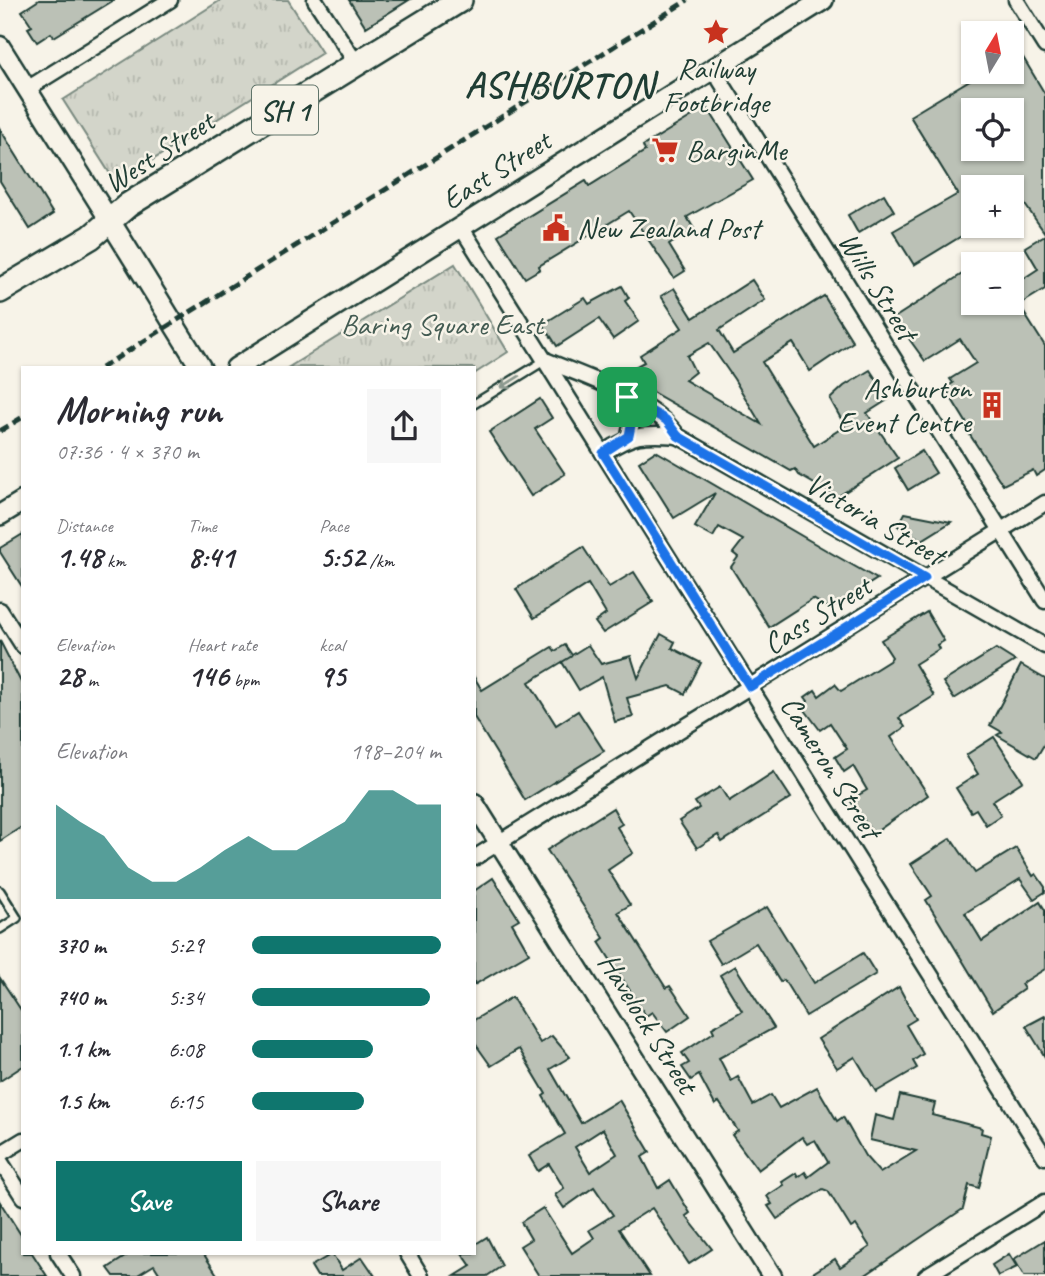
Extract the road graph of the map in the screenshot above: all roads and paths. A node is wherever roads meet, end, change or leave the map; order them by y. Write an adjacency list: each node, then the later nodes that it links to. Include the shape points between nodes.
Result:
1 (170, 0): 10 (street)
2 (315, 0): 8 (street)
3 (460, 0): 8 (highway, West Street / SH 1)
4 (823, 0): 9 (main road, East Street)
5 (1016, 0): 7 (street)
6 (0, 46): 10 (street)
7 (1045, 46)
8 (358, 66): 11 (highway, West Street / SH 1, via 128,205)
9 (713, 69): 12 (main road, East Street); 25 (street, Wills Street)
10 (27, 89): 11 (street)
11 (110, 221): 13 (highway, West Street / SH 1); 15 (main road)
12 (461, 227): 14 (street, Cameron Street); 16 (main road, East Street)
13 (0, 291)
14 (545, 360): 17 (street, Victoria Street); 18 (lane, one-way to 18); 21 (street, Cameron Street)
15 (200, 366)
16 (239, 366)
17 (627, 397): 19 (street, via 632,420); 20 (street, Victoria Street, via 666,420)
18 (476, 403)
19 (629, 436): 20 (street, Victoria Street); 21 (street)
20 (678, 436): 26 (street, Victoria Street)
21 (603, 453): 31 (street, Cameron Street)
22 (21, 502): 24 (main road)
23 (1045, 503): 25 (street, Cass Street)
24 (0, 516)
25 (1001, 531): 26 (street, Cass Street); 27 (street, Wills Street)
26 (925, 578): 30 (street, Victoria Street); 31 (street, Cass Street)
27 (1045, 601)
28 (0, 610): 29 (street)
29 (21, 643)
30 (1045, 646)
31 (750, 687): 33 (street, Cass Street); 39 (street, Cameron Street)
32 (476, 806): 33 (street, Havelock Street)
33 (499, 843): 34 (street, Cass Street); 47 (street, Havelock Street)
34 (476, 858)
35 (0, 891): 36 (lane, via 18,918)
36 (0, 929)
37 (21, 1141): 38 (street)
38 (0, 1154)
39 (1045, 1157)
40 (0, 1161): 41 (street)
41 (21, 1194)
42 (1045, 1202): 48 (street)
43 (59, 1255): 45 (street)
44 (408, 1255): 46 (street)
45 (73, 1276)
46 (421, 1276)
47 (772, 1276)
48 (926, 1276)

